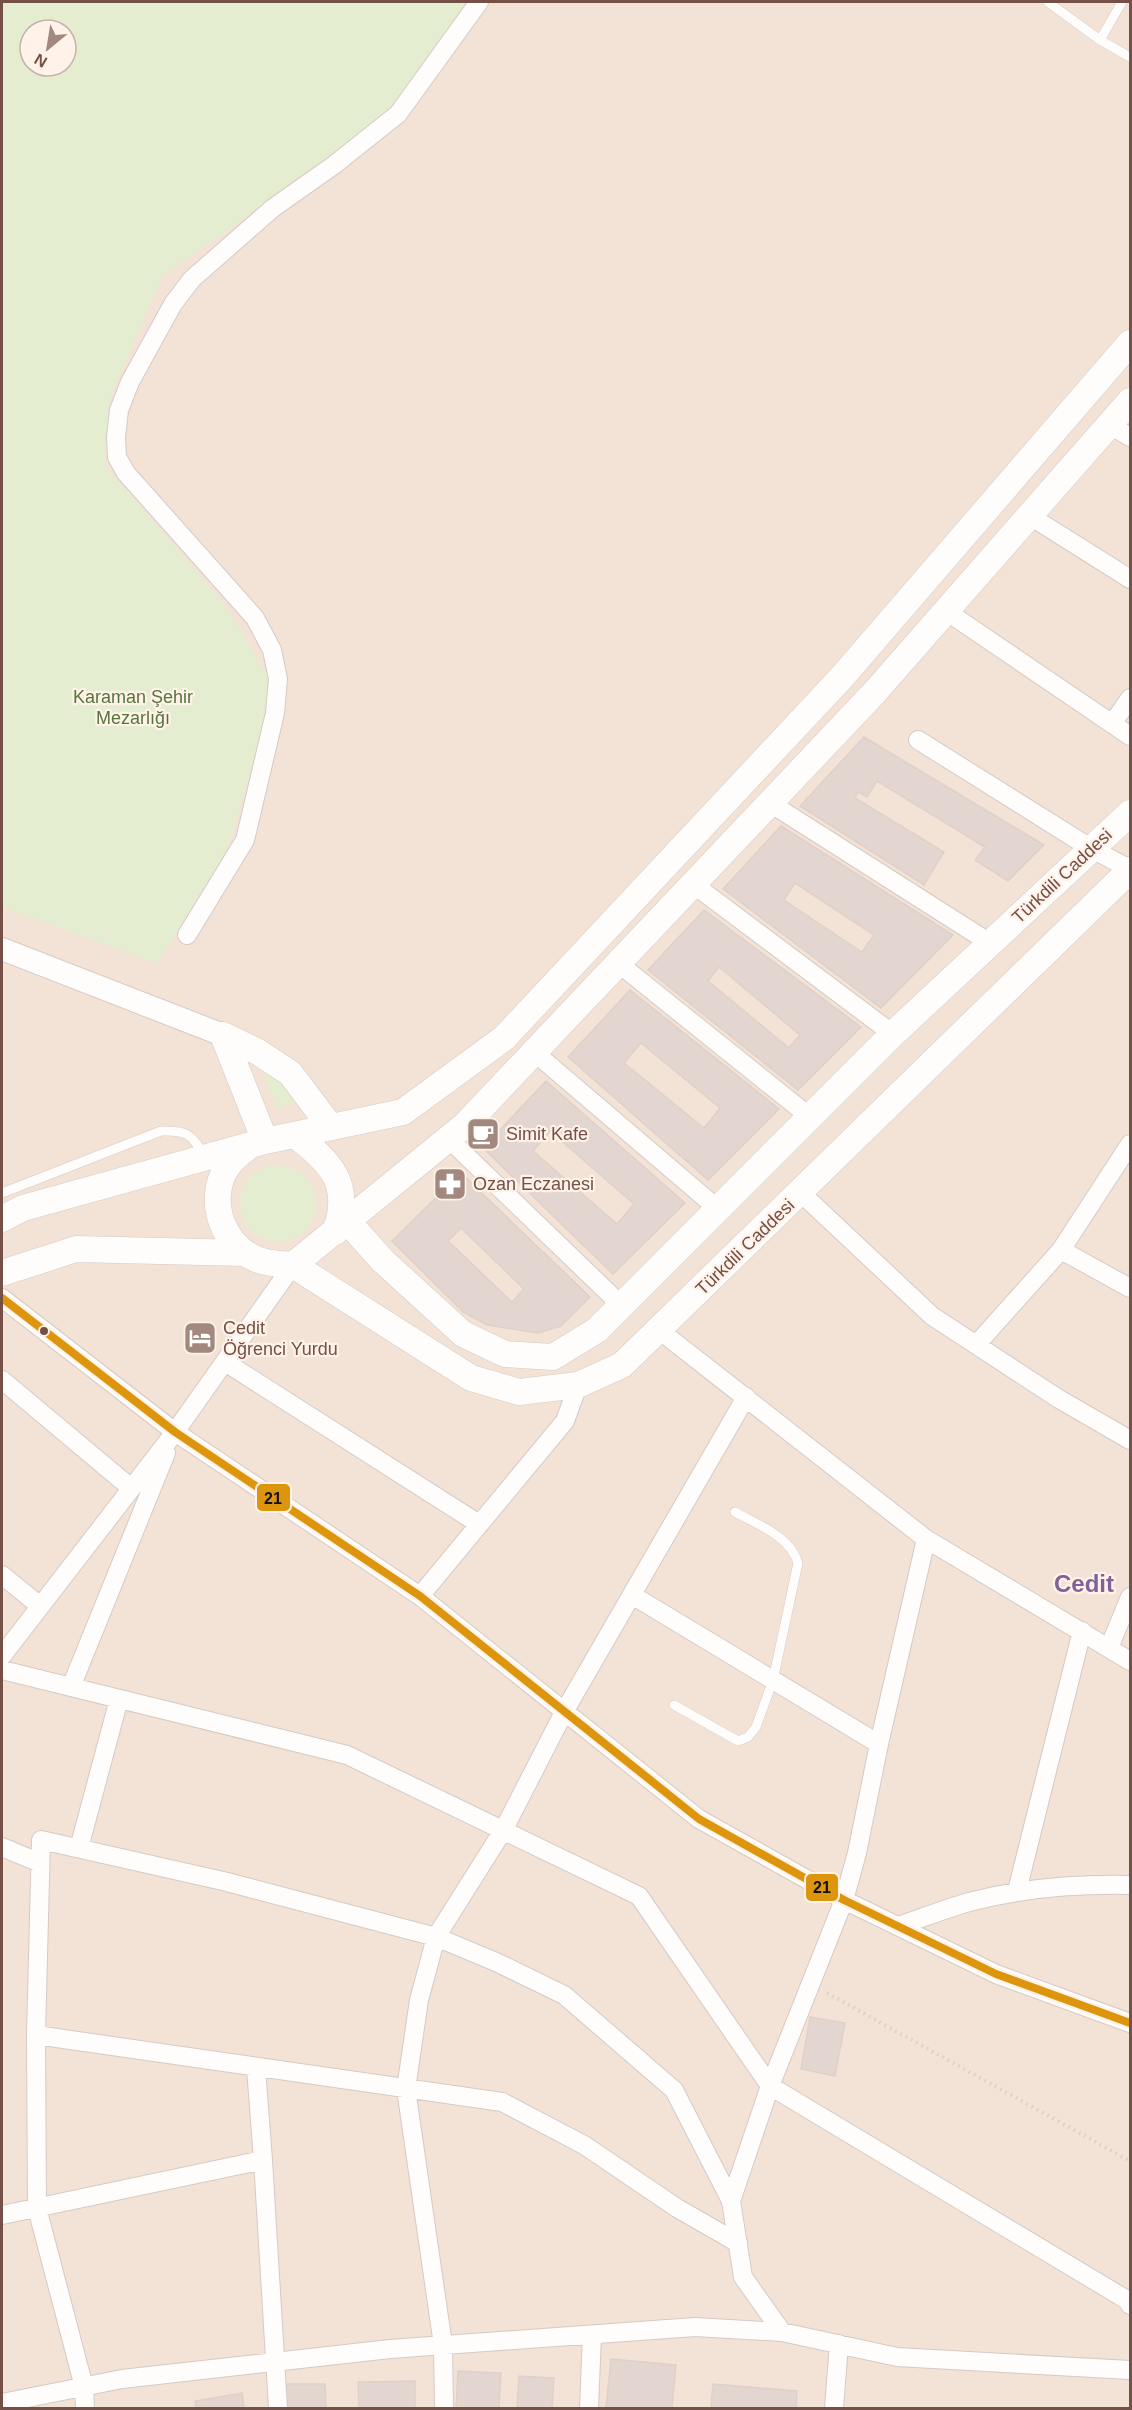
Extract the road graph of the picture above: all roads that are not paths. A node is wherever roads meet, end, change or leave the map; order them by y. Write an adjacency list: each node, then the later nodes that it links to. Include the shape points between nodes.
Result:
1 (479, 2): 21 (street, via 399,114 273,208 192,279 173,304 135,372 119,410 117,457 126,473 255,618 272,650 278,679 275,713 245,840)
2 (1048, 2): 4 (lane)
3 (1122, 2): 4 (lane)
4 (1100, 40): 5 (lane)
5 (1131, 57)
6 (1131, 343): 29 (main road, via 842,677 504,1038 403,1112)
7 (1131, 401): 8 (main road)
8 (1120, 431): 9 (main road)
9 (1030, 516): 10 (street); 11 (main road)
10 (1131, 579)
11 (946, 611): 13 (street); 16 (main road)
12 (1131, 698): 13 (street)
13 (1112, 724): 14 (street)
14 (1131, 736)
15 (918, 740): 18 (street)
16 (770, 803): 20 (main road); 22 (street)
17 (1131, 813): 18 (main road, Türkdili Caddesi)
18 (1092, 849): 19 (street); 22 (main road, Türkdili Caddesi)
19 (1131, 869): 36 (main road, Türkdili Caddesi)
20 (693, 884): 24 (main road); 25 (street)
21 (187, 935)
22 (990, 943): 25 (main road, Türkdili Caddesi)
23 (2, 949): 26 (street)
24 (618, 963): 27 (main road); 28 (street)
25 (893, 1034): 28 (main road, Türkdili Caddesi)
26 (223, 1035): 29 (main road, via 290,1072); 32 (main road)
27 (534, 1052): 31 (main road); 37 (street)
28 (810, 1117): 37 (main road, Türkdili Caddesi)
29 (330, 1126): 30 (main road)
30 (295, 1135): 32 (main road); 39 (main road, via 331,1166 342,1201)
31 (450, 1140): 39 (main road); 46 (street)
32 (258, 1143): 34 (main road); 41 (main road, via 231,1162 221,1180 217,1200 220,1220)
33 (1131, 1144): 40 (street)
34 (205, 1157): 35 (lane, via 192,1136 161,1131); 38 (main road, via 23,1208)
35 (2, 1193)
36 (801, 1193): 47 (main road, Türkdili Caddesi); 48 (street, via 932,1316)
37 (718, 1209): 46 (main road, Türkdili Caddesi)
38 (2, 1219)
39 (341, 1227): 42 (main road); 46 (main road, Türkdili Caddesi, via 463,1334 506,1354 553,1357 597,1330)
40 (1061, 1250): 44 (street); 48 (street)
41 (244, 1253): 42 (main road, via 258,1260); 43 (main road, via 76,1249)
42 (293, 1265): 49 (street); 51 (main road, Türkdili Caddesi, via 471,1378 519,1392)
43 (2, 1273)
44 (1131, 1288)
45 (2, 1298): 53 (street)
46 (622, 1306)
47 (659, 1329): 51 (main road, Türkdili Caddesi, via 622,1365); 52 (street)
48 (976, 1345): 54 (street)
49 (225, 1362): 53 (street); 57 (street)
50 (2, 1380): 55 (street)
51 (578, 1385): 57 (street, via 565,1421)
52 (746, 1397): 58 (street); 60 (street)
53 (175, 1432): 55 (street); 61 (street); 70 (street)
54 (1131, 1440)
55 (131, 1488): 63 (street)
56 (735, 1512): 69 (lane, via 783,1540 794,1551 798,1563)
57 (479, 1524): 61 (street)
58 (926, 1539): 64 (street); 74 (street)
59 (2, 1575): 63 (street)
60 (632, 1595): 69 (street); 73 (street)
61 (420, 1596): 73 (street)
62 (1131, 1597): 65 (street)
63 (40, 1606): 66 (street)
64 (1082, 1631): 65 (street); 80 (street)
65 (1109, 1648): 67 (street)
66 (2, 1656)
67 (1131, 1661)
68 (2, 1670): 70 (street)
69 (773, 1680): 72 (lane, via 756,1727 743,1740 738,1741); 74 (street)
70 (71, 1687): 71 (street)
71 (119, 1699): 75 (street, via 347,1755); 77 (street)
72 (674, 1705)
73 (564, 1712): 75 (street); 81 (street, via 699,1819)
74 (879, 1744): 81 (street)
75 (504, 1829): 83 (street); 87 (street, via 639,1896)
76 (2, 1847): 78 (street)
77 (79, 1848): 78 (street, via 40,1840); 83 (street)
78 (40, 1863): 85 (street)
79 (1131, 1885): 80 (street, via 1090,1884)
80 (1017, 1891): 82 (street, via 968,1902)
81 (844, 1900): 82 (street); 87 (street)
82 (898, 1926): 84 (street, via 996,1974)
83 (436, 1937): 88 (street, via 419,2000); 90 (street, via 564,1995 674,2090)
84 (1131, 2023)
85 (36, 2035): 86 (street); 91 (street)
86 (256, 2068): 88 (street); 89 (street)
87 (770, 2086): 90 (street); 94 (street)
88 (406, 2089): 93 (street, via 502,2102 584,2145 677,2208); 98 (street)
89 (263, 2160): 91 (street); 99 (street)
90 (731, 2201): 93 (street)
91 (37, 2208): 92 (street); 101 (street)
92 (2, 2216)
93 (738, 2243): 95 (street, via 744,2277)
94 (1129, 2298)
95 (782, 2332): 96 (street, via 696,2327); 97 (street)
96 (592, 2335): 98 (street); 106 (street)
97 (839, 2344): 100 (street, via 897,2356); 107 (street)
98 (443, 2345): 99 (street); 105 (street)
99 (275, 2362): 101 (street, via 122,2379); 104 (street)
100 (1131, 2370)
101 (84, 2387): 102 (street); 103 (street)
102 (2, 2403)
103 (85, 2409)
104 (278, 2409)
105 (444, 2409)
106 (589, 2409)
107 (834, 2409)

